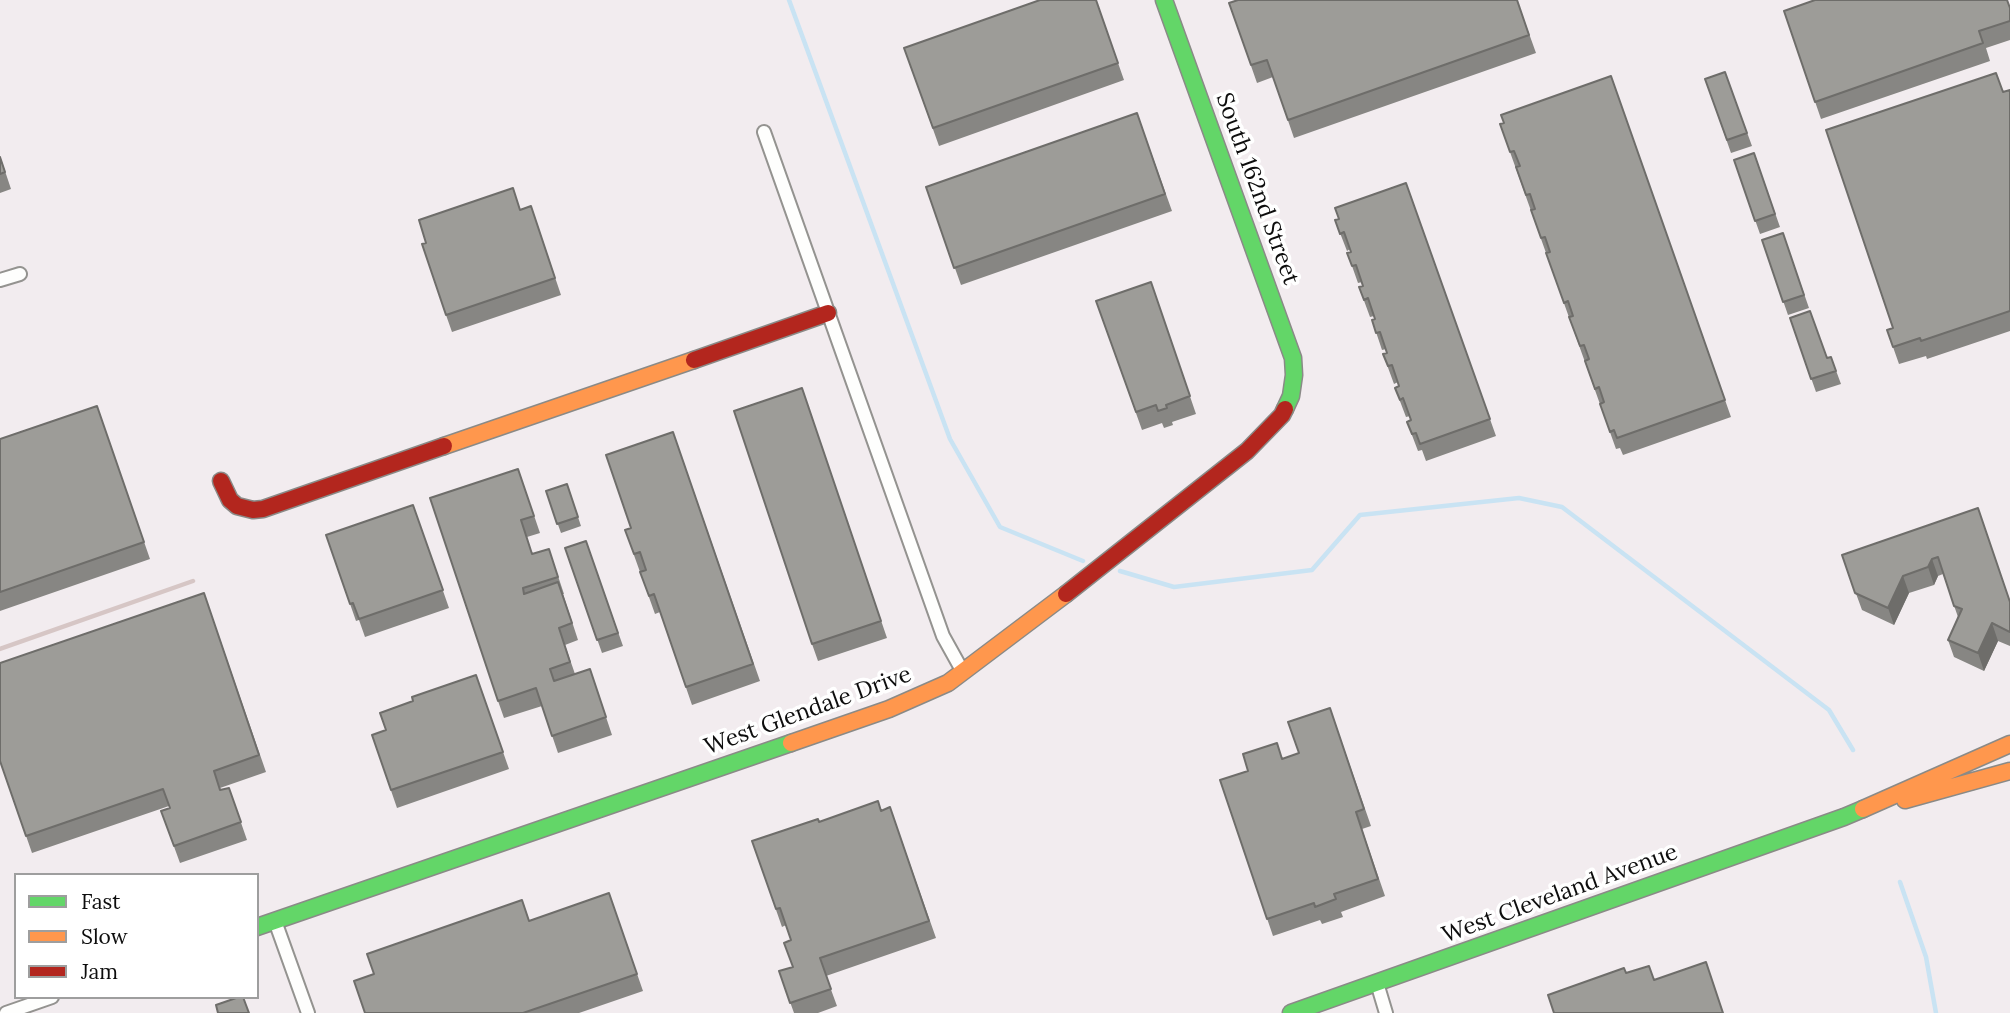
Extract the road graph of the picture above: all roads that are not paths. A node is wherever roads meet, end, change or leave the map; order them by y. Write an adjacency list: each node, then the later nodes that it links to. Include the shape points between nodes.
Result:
1 (1164, 0): 6 (street, South 162nd Street, via 1290,348)
2 (764, 132): 5 (street)
3 (20, 274): 4 (street)
4 (0, 280)
5 (828, 313): 7 (street, via 263,509 237,506); 8 (street, via 943,636)
6 (1291, 396): 8 (street, West Glendale Drive, via 1282,415 1247,451)
7 (221, 481)
8 (963, 673): 12 (street, West Glendale Drive, via 889,709)
9 (2010, 744): 11 (street, West Cleveland Avenue)
10 (2010, 771): 11 (street, West Cleveland Avenue)
11 (1844, 817): 14 (street, West Cleveland Avenue)
12 (275, 921): 13 (street, West Glendale Drive); 17 (street)
13 (259, 926)
14 (1377, 983): 18 (street, West Cleveland Avenue); 19 (street)
15 (46, 999): 16 (street)
16 (6, 1013)
17 (308, 1013)
18 (1291, 1013)
19 (1386, 1013)

